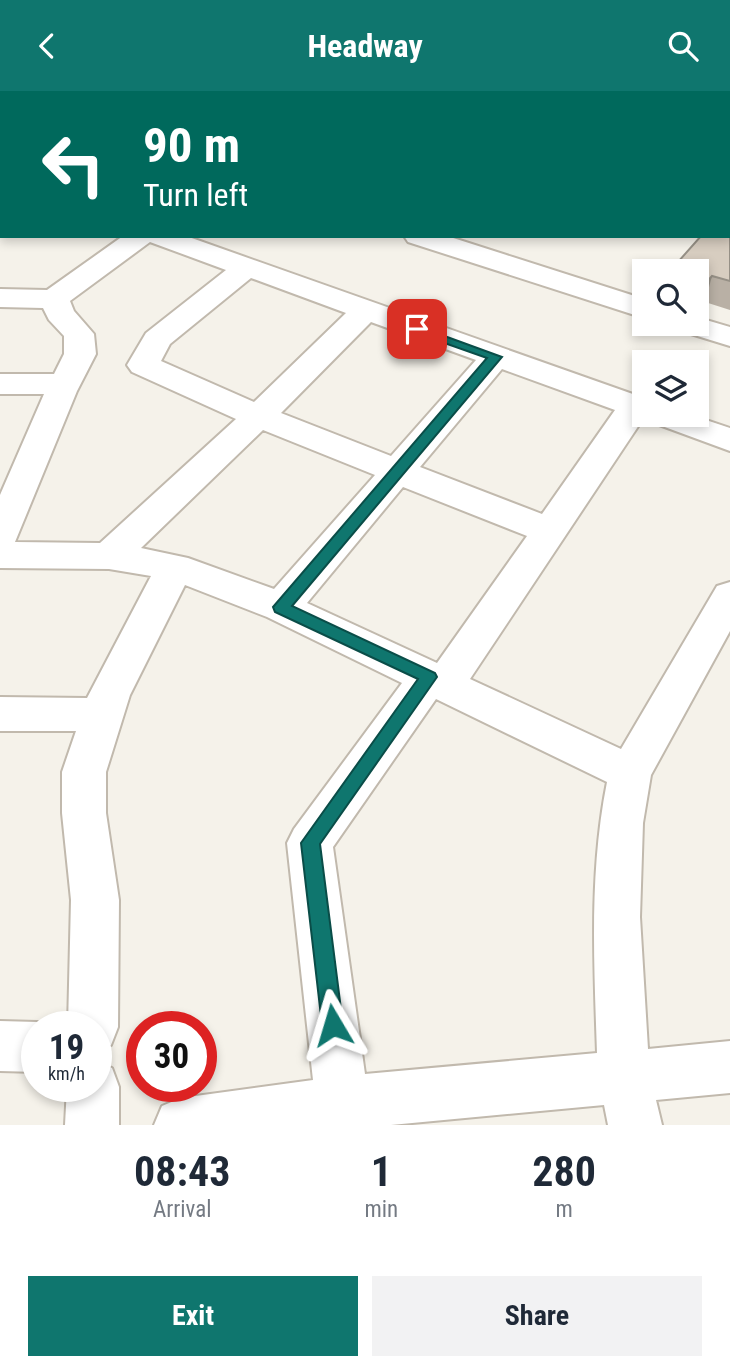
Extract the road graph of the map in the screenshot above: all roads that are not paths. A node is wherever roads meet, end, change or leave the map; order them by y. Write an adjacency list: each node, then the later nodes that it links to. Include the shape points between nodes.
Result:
1 (138, 238): 6 (street)
2 (164, 238): 4 (street)
3 (430, 238): 7 (street)
4 (246, 268): 8 (street); 15 (street, via 157,339 143,365)
5 (0, 298): 6 (street)
6 (54, 299): 13 (street, via 60,314 79,334 80,354)
7 (632, 305)
8 (365, 311): 11 (street); 15 (street)
9 (709, 330): 10 (street)
10 (730, 337)
11 (495, 357): 14 (street); 19 (street)
12 (0, 384): 13 (street)
13 (64, 384): 21 (street)
14 (632, 405)
15 (258, 416): 19 (street); 23 (street)
16 (632, 427): 20 (street)
17 (694, 427): 18 (street)
18 (730, 440)
19 (397, 472): 20 (street); 26 (street)
20 (549, 531): 27 (street)
21 (0, 537)
22 (0, 555): 23 (street)
23 (109, 556): 24 (street)
24 (175, 567): 26 (street); 29 (street)
25 (730, 596): 30 (street)
26 (281, 607): 27 (street)
27 (436, 681): 30 (street); 37 (street, via 310,843)
28 (0, 714): 29 (street)
29 (103, 715): 31 (street, via 84,772 84,813 95,900)
30 (630, 773): 35 (street, via 621,823 616,917)
31 (93, 1011)
32 (0, 1046): 33 (street)
33 (21, 1047)
34 (730, 1067): 35 (street)
35 (629, 1101): 37 (street)
36 (93, 1102): 38 (street)
37 (344, 1114): 39 (street)
38 (92, 1125)
39 (181, 1125)

